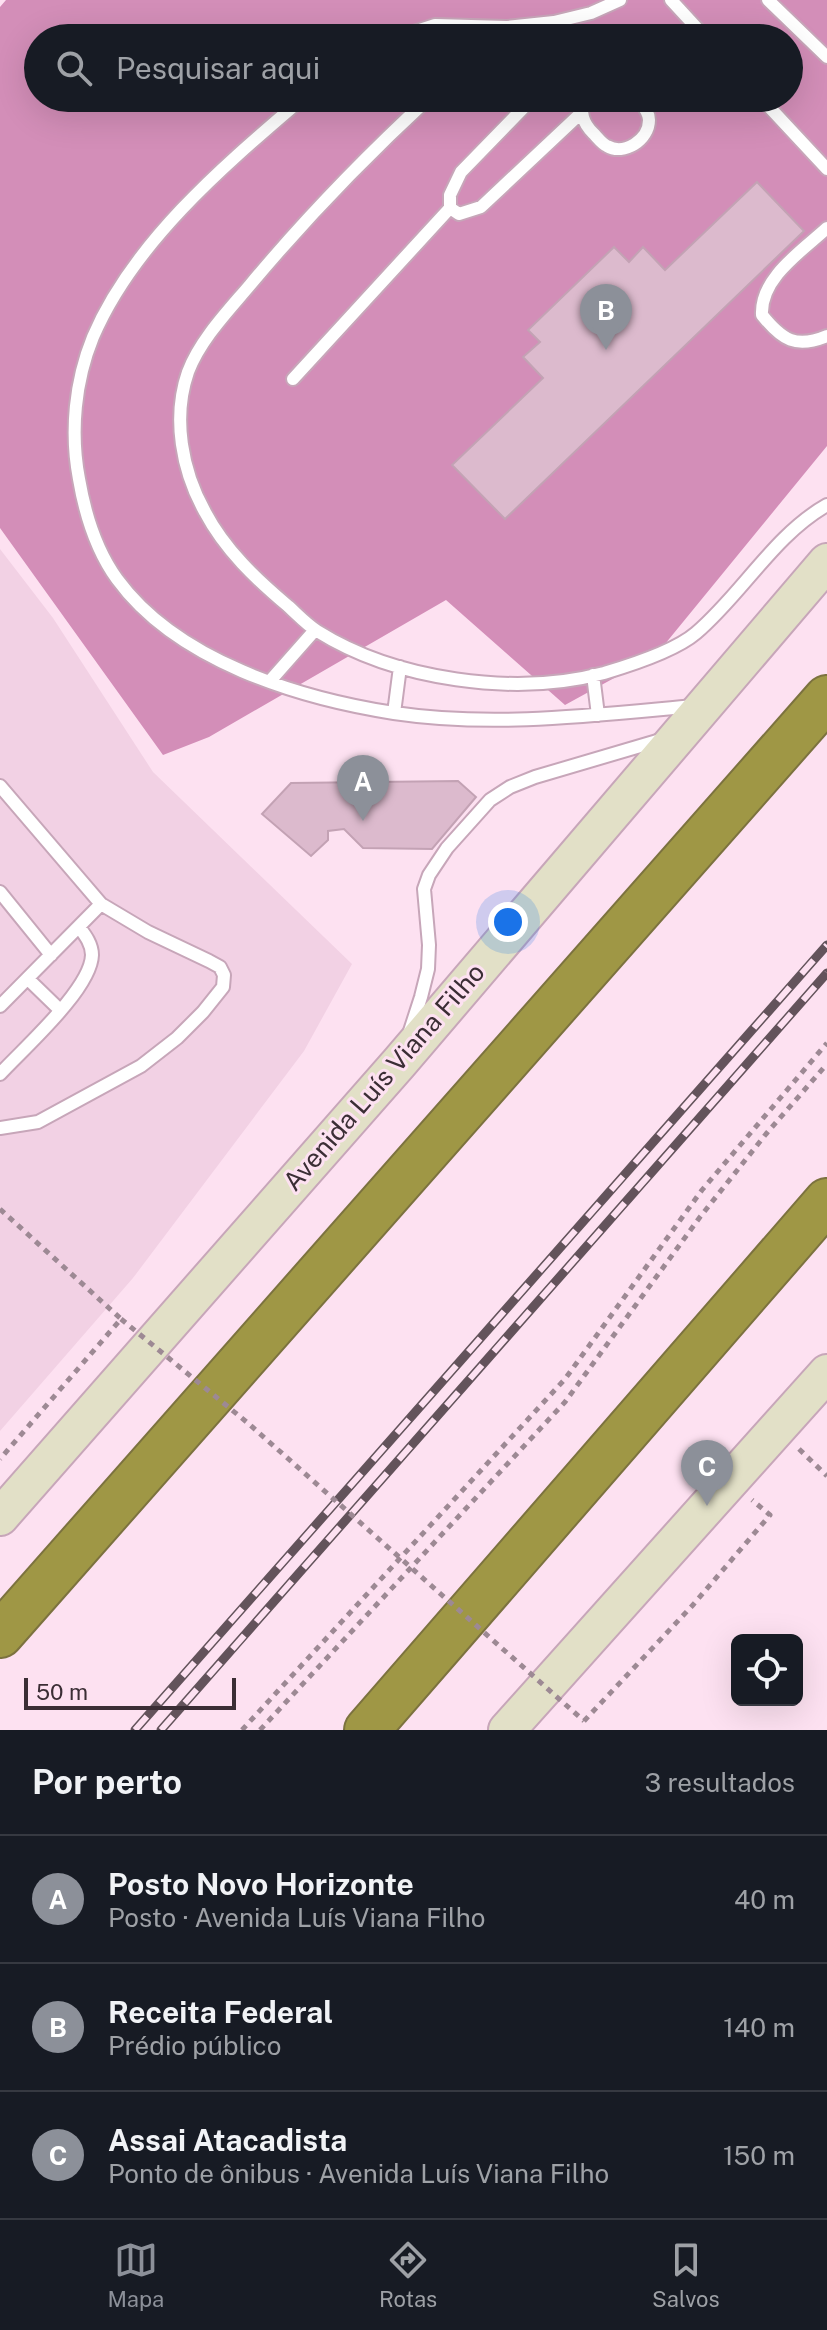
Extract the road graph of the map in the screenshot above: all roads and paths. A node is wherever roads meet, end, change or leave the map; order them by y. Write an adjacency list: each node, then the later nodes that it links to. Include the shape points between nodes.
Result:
1 (620, 0): 4 (lane)
2 (671, 0): 7 (lane)
3 (768, 0): 8 (lane)
4 (554, 22): 5 (lane); 6 (lane)
5 (535, 24)
6 (556, 24)
7 (693, 24)
8 (793, 24)
9 (803, 34): 10 (lane)
10 (827, 57)
11 (287, 112): 27 (lane, via 196,195 120,288 94,335 80,376 74,425 83,503 117,579 147,614 184,642)
12 (414, 112): 24 (lane, via 356,166 232,305 189,371 181,402 184,461 194,493 219,537)
13 (519, 112): 18 (lane, via 461,172)
14 (647, 112): 16 (lane, via 647,130 626,149 606,146)
15 (774, 112): 17 (lane)
16 (580, 114): 18 (lane, via 481,207 459,214)
17 (827, 169)
18 (450, 208): 21 (lane)
19 (827, 228): 20 (lane, via 783,268 761,303 762,315 783,337 812,342)
20 (827, 336)
21 (293, 379)
22 (827, 505): 26 (lane, via 790,535 694,635 648,658)
23 (827, 562): 29 (main road, Avenida Luís Viana Filho)
24 (315, 630): 25 (lane); 27 (lane)
25 (400, 667): 26 (lane, via 503,684 553,684); 30 (lane)
26 (593, 675): 31 (lane)
27 (270, 681): 30 (lane)
28 (827, 698): 55 (highway)
29 (703, 705): 31 (lane); 32 (main road, Avenida Luís Viana Filho)
30 (394, 713): 31 (lane, via 500,719)
31 (598, 715)
32 (678, 734): 42 (main road, Avenida Luís Viana Filho); 42 (lane, via 510,787 490,800 447,848 424,889 428,969)
33 (0, 786): 35 (lane)
34 (0, 892): 37 (lane)
35 (101, 904): 36 (lane); 45 (lane, via 220,967 223,987 177,1038 141,1066 38,1122)
36 (79, 927): 37 (lane); 40 (lane, via 92,951 90,970)
37 (51, 955): 38 (lane)
38 (28, 979): 39 (lane); 40 (lane)
39 (0, 1006)
40 (60, 1010): 44 (lane)
41 (827, 1043): 56 (path, via 702,1190 565,1379)
42 (399, 1063): 54 (main road, Avenida Luís Viana Filho)
43 (827, 1064): 57 (path, via 700,1217 565,1402)
44 (0, 1074)
45 (0, 1128)
46 (827, 1201): 58 (highway)
47 (0, 1209): 48 (path)
48 (121, 1319): 51 (path); 53 (path, bridge, via 249,1424 584,1721)
49 (827, 1373): 59 (main road)
50 (796, 1446): 52 (path)
51 (0, 1459)
52 (827, 1476)
53 (770, 1515)
54 (0, 1517)
55 (0, 1635)
56 (242, 1730)
57 (260, 1730)
58 (367, 1730)
59 (507, 1730)

